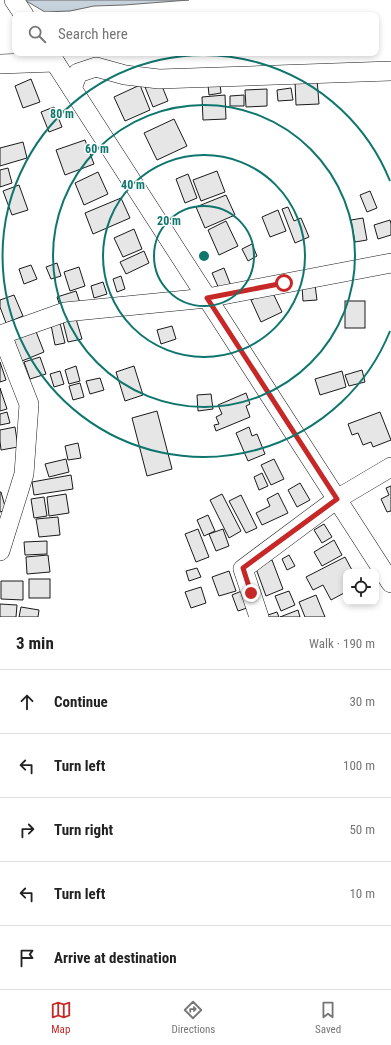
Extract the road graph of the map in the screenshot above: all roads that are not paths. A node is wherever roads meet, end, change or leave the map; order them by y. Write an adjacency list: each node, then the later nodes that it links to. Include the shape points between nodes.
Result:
1 (14, 0): 2 (street)
2 (22, 12)
3 (52, 58): 4 (street); 6 (street)
4 (0, 64)
5 (391, 71): 6 (street, via 159,79 125,75 96,67 78,72)
6 (72, 88): 8 (street)
7 (391, 263): 8 (street)
8 (207, 298): 9 (street, via 65,312); 11 (street)
9 (1, 335): 12 (street, via 29,404 24,474)
10 (391, 467): 11 (street)
11 (337, 499): 13 (street); 14 (street, via 243,568)
12 (0, 551)
13 (391, 583)
14 (259, 617)

